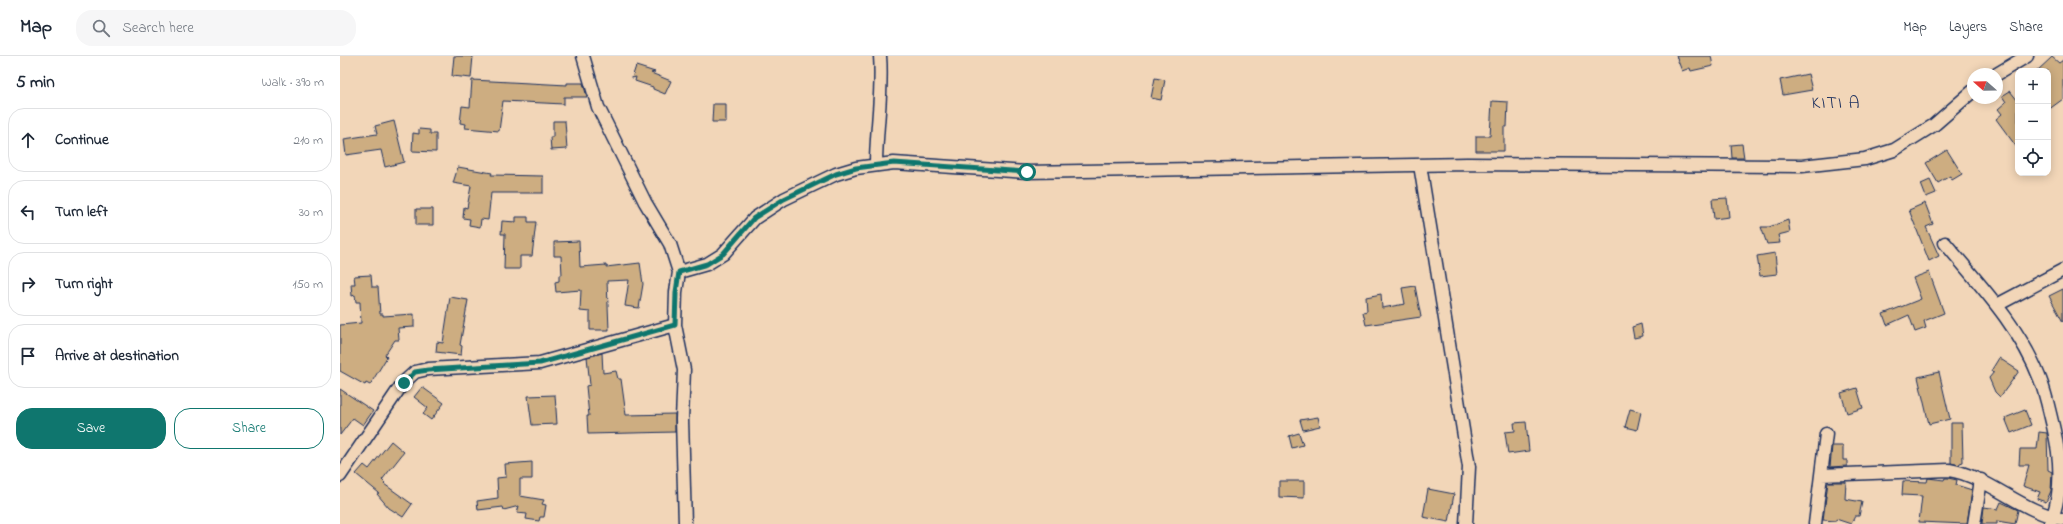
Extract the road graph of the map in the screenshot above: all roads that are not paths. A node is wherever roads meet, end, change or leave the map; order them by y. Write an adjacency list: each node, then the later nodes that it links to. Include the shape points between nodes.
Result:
1 (583, 56): 10 (street, via 598,107 645,202 670,244)
2 (880, 56): 6 (street)
3 (2027, 56): 4 (street)
4 (2003, 70)
5 (1967, 96): 7 (street, via 1934,125 1894,150 1865,159 1802,166)
6 (876, 165): 7 (street, via 894,163 1027,172); 10 (street, via 836,174 784,199 754,218 723,254 707,264)
7 (1420, 165): 19 (street, via 1469,467)
8 (1945, 243): 11 (street)
9 (2063, 270): 11 (street)
10 (679, 272): 12 (street)
11 (1997, 305): 17 (street, via 2028,352 2051,417 2058,446 2061,477)
12 (675, 325): 15 (street, via 540,363 415,372 404,383); 18 (street, via 684,370 682,419)
13 (1826, 434): 14 (street)
14 (1820, 475): 16 (street, via 1949,470 1964,472); 20 (street)
15 (340, 476)
16 (1980, 480): 17 (street, via 2006,496); 21 (street)
17 (2056, 520)
18 (685, 524)
19 (1466, 524)
20 (1816, 524)
21 (1974, 524)

